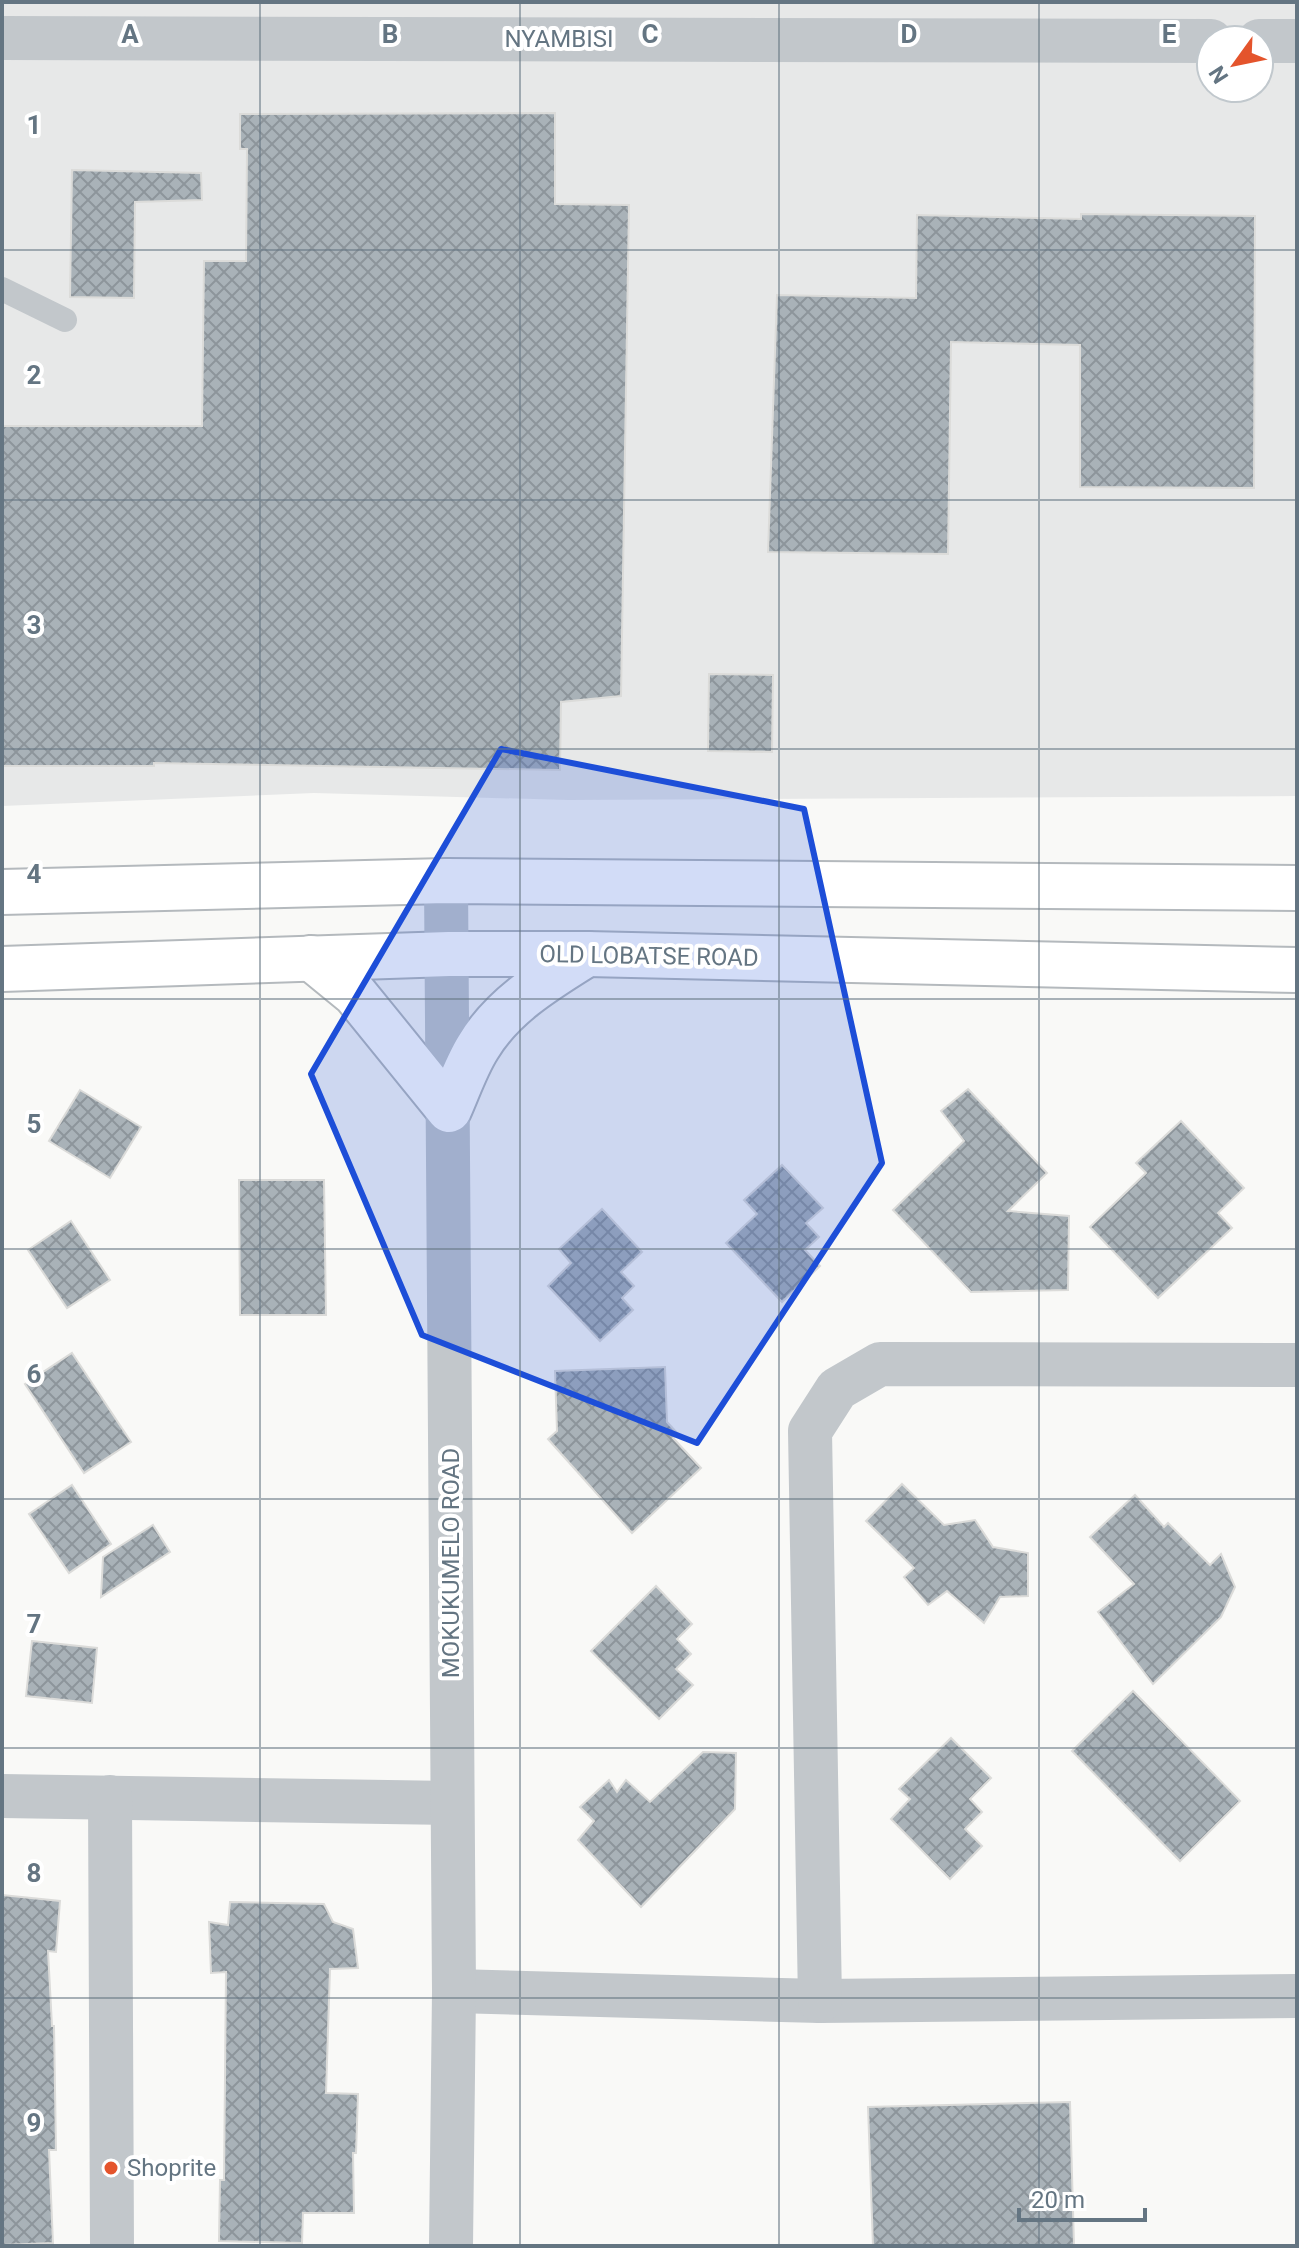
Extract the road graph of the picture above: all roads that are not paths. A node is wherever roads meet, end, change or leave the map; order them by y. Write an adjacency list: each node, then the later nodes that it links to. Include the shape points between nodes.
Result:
1 (2, 38): 2 (street, NYAMBISI)
2 (1195, 41)
3 (1275, 41): 4 (street)
4 (1297, 41)
5 (2, 289): 6 (lane)
6 (65, 320)
7 (446, 881): 8 (main road); 9 (main road); 10 (street, MOKUKUMELO ROAD)
8 (1297, 888)
9 (2, 892)
10 (449, 954): 11 (main road, OLD LOBATSE ROAD); 12 (main road, OLD LOBATSE ROAD); 15 (street, MOKUKUMELO ROAD)
11 (587, 954): 14 (main road, OLD LOBATSE ROAD); 15 (main road, via 543,981 496,1021 476,1049)
12 (311, 958): 13 (main road, OLD LOBATSE ROAD); 15 (main road, via 355,994)
13 (2, 969)
14 (1297, 970)
15 (449, 1110): 19 (street, MOKUKUMELO ROAD)
16 (1297, 1365): 22 (street, via 880,1364 837,1389 810,1431)
17 (2, 1796): 18 (street)
18 (110, 1797): 19 (street); 23 (street)
19 (452, 1803): 20 (street, MOKUKUMELO ROAD)
20 (454, 1991): 22 (street); 24 (street, MOKUKUMELO ROAD)
21 (1297, 1996): 22 (street)
22 (820, 2001)
23 (112, 2246)
24 (451, 2246)

